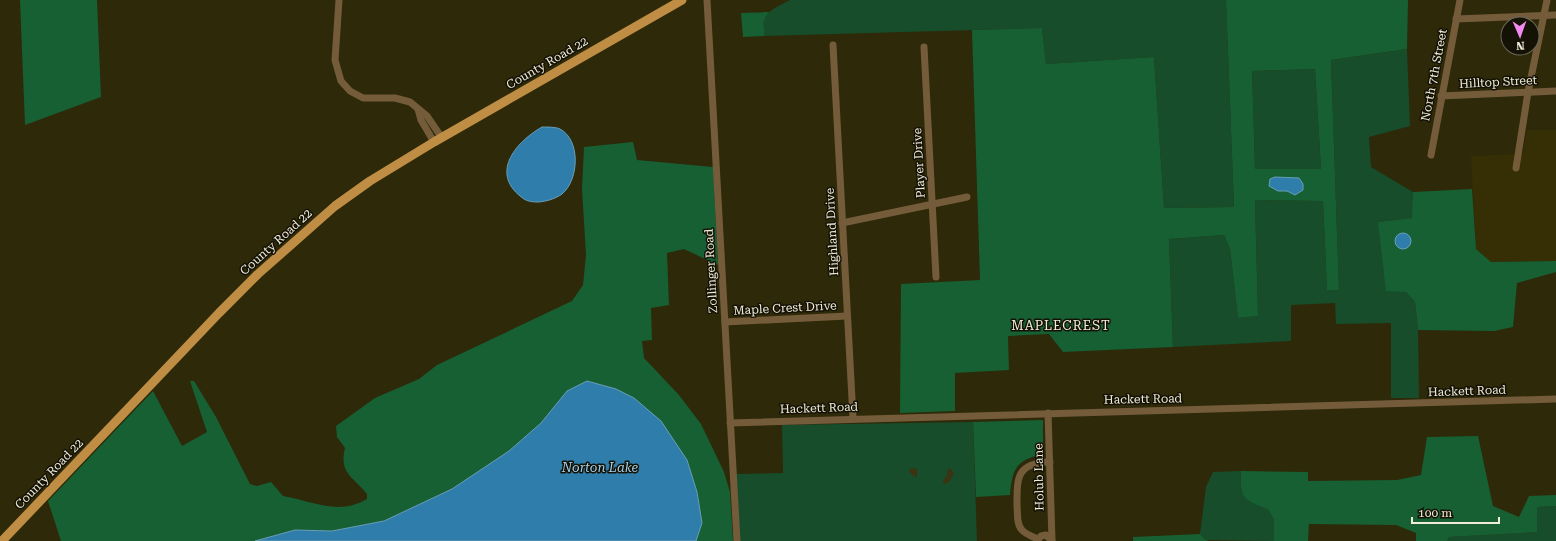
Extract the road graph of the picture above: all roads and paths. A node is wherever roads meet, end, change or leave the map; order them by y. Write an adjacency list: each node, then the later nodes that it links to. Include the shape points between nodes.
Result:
1 (339, 0): 14 (street, via 335,60 341,81 363,98 402,99 410,102 427,116)
2 (682, 0): 14 (main road, County Road 22)
3 (707, 0): 22 (street, Zollinger Road)
4 (1460, 0): 8 (street, North 7th Street)
5 (1547, 0): 7 (street)
6 (1556, 14): 7 (street)
7 (1544, 15): 8 (street); 12 (street)
8 (1456, 19): 13 (street, North 7th Street)
9 (833, 45): 19 (street, Highland Drive)
10 (924, 47): 18 (street, Player Drive)
11 (1556, 91): 12 (street, Hilltop Street)
12 (1528, 92): 13 (street, Hilltop Street); 16 (street)
13 (1441, 96): 15 (street, North 7th Street)
14 (438, 140): 30 (main road, County Road 22, via 352,193 258,274)
15 (1431, 155)
16 (1516, 168)
17 (967, 197): 18 (street)
18 (932, 206): 19 (street); 20 (street, Player Drive)
19 (842, 223): 21 (street, Highland Drive)
20 (936, 277)
21 (847, 316): 22 (street, Maple Crest Drive); 25 (street, Highland Drive)
22 (725, 322): 26 (street, Zollinger Road)
23 (1556, 399): 24 (street, Hackett Road)
24 (1048, 413): 25 (street, Hackett Road); 27 (street, Holub Lane)
25 (853, 418): 26 (street, Hackett Road)
26 (730, 423): 31 (street, Zollinger Road)
27 (1050, 462): 28 (street, via 1032,464 1017,481 1018,524 1022,531); 29 (street, Holub Lane)
28 (1038, 540): 29 (street, via 1040,536 1046,535)
29 (1052, 540)
30 (2, 541)
31 (736, 541)

